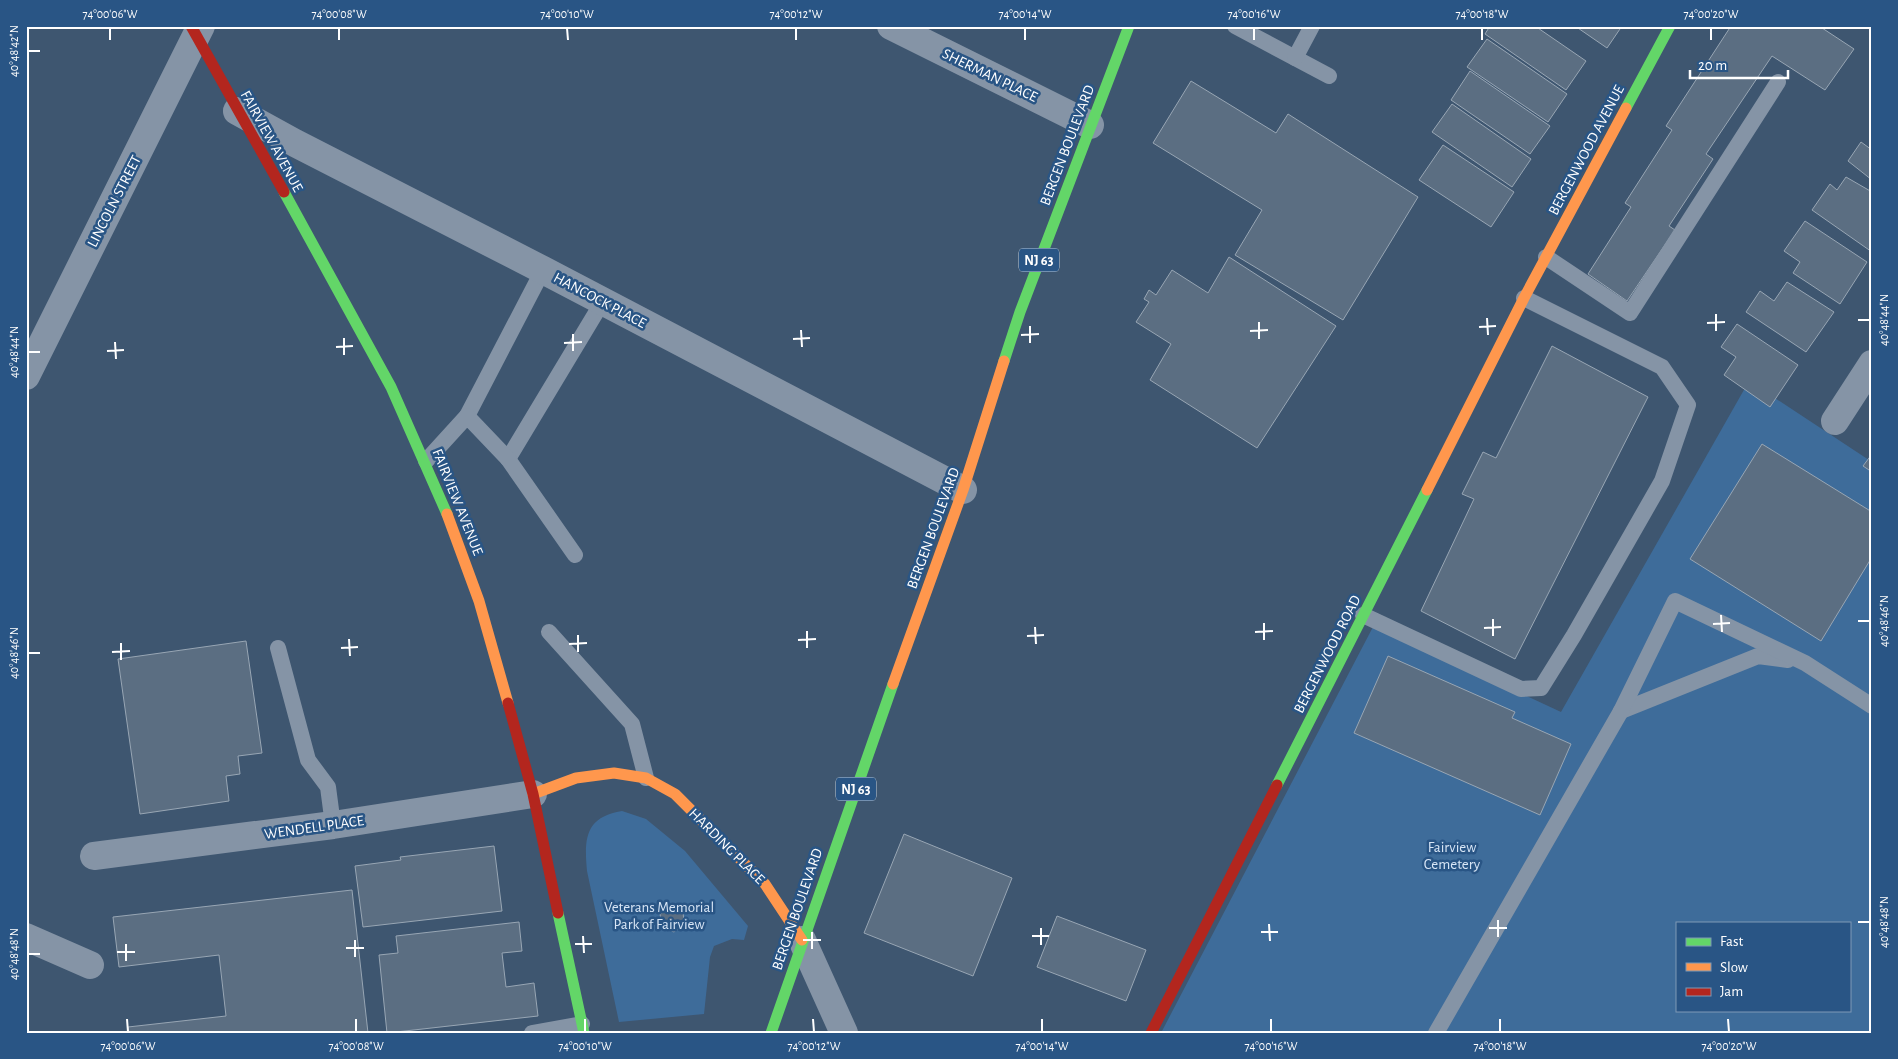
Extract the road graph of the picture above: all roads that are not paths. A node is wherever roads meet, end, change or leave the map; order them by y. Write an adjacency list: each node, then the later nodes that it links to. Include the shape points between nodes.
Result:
1 (891, 26): 11 (street, SHERMAN PLACE)
2 (1235, 26): 7 (lane)
3 (1312, 26): 7 (lane)
4 (1670, 26): 12 (main road, BERGENWOOD AVENUE)
5 (1130, 29): 11 (main road, BERGEN BOULEVARD / NJ 63)
6 (196, 30): 10 (main road, FAIRVIEW AVENUE); 17 (street, LINCOLN STREET)
7 (1295, 58): 8 (lane)
8 (1329, 76)
9 (1778, 82): 12 (lane, via 1630,313)
10 (237, 111): 13 (street, HANCOCK PLACE, via 294,144); 21 (main road, FAIRVIEW AVENUE, via 346,302)
11 (1090, 125): 22 (main road, BERGEN BOULEVARD / NJ 63, via 1020,312)
12 (1546, 257): 14 (main road, BERGENWOOD AVENUE)
13 (543, 270): 15 (street, HANCOCK PLACE); 18 (lane)
14 (1527, 293): 24 (main road, BERGENWOOD ROAD); 24 (lane, via 1662,367 1688,405 1662,481 1541,688 1521,689)
15 (603, 301): 20 (lane); 22 (street, HANCOCK PLACE)
16 (1872, 364): 19 (street)
17 (26, 376)
18 (467, 416): 20 (lane); 21 (lane)
19 (1834, 421)
20 (508, 459): 23 (lane)
21 (426, 461): 31 (main road, FAIRVIEW AVENUE, via 479,601)
22 (963, 490): 35 (main road, BERGEN BOULEVARD / NJ 63)
23 (575, 555)
24 (1363, 615): 41 (main road, BERGENWOOD ROAD)
25 (549, 632): 30 (lane, via 632,724)
26 (278, 648): 32 (lane, via 308,760 328,787)
27 (1805, 663): 28 (lane); 29 (lane, via 1758,656); 29 (lane, via 1676,601)
28 (1872, 706)
29 (1621, 711): 42 (lane)
30 (646, 778): 31 (main road, HARDING PLACE, via 614,774 576,778); 35 (main road, HARDING PLACE, via 675,794 765,884)
31 (533, 794): 32 (street, WENDELL PLACE); 37 (main road, FAIRVIEW AVENUE)
32 (333, 825): 33 (street, WENDELL PLACE)
33 (94, 856)
34 (26, 937): 36 (street)
35 (802, 940): 39 (main road, BERGEN BOULEVARD / NJ 63); 40 (street, HARDING PLACE)
36 (90, 965)
37 (583, 1029): 38 (lane)
38 (532, 1033)
39 (771, 1033)
40 (844, 1033)
41 (1151, 1033)
42 (1436, 1033)

